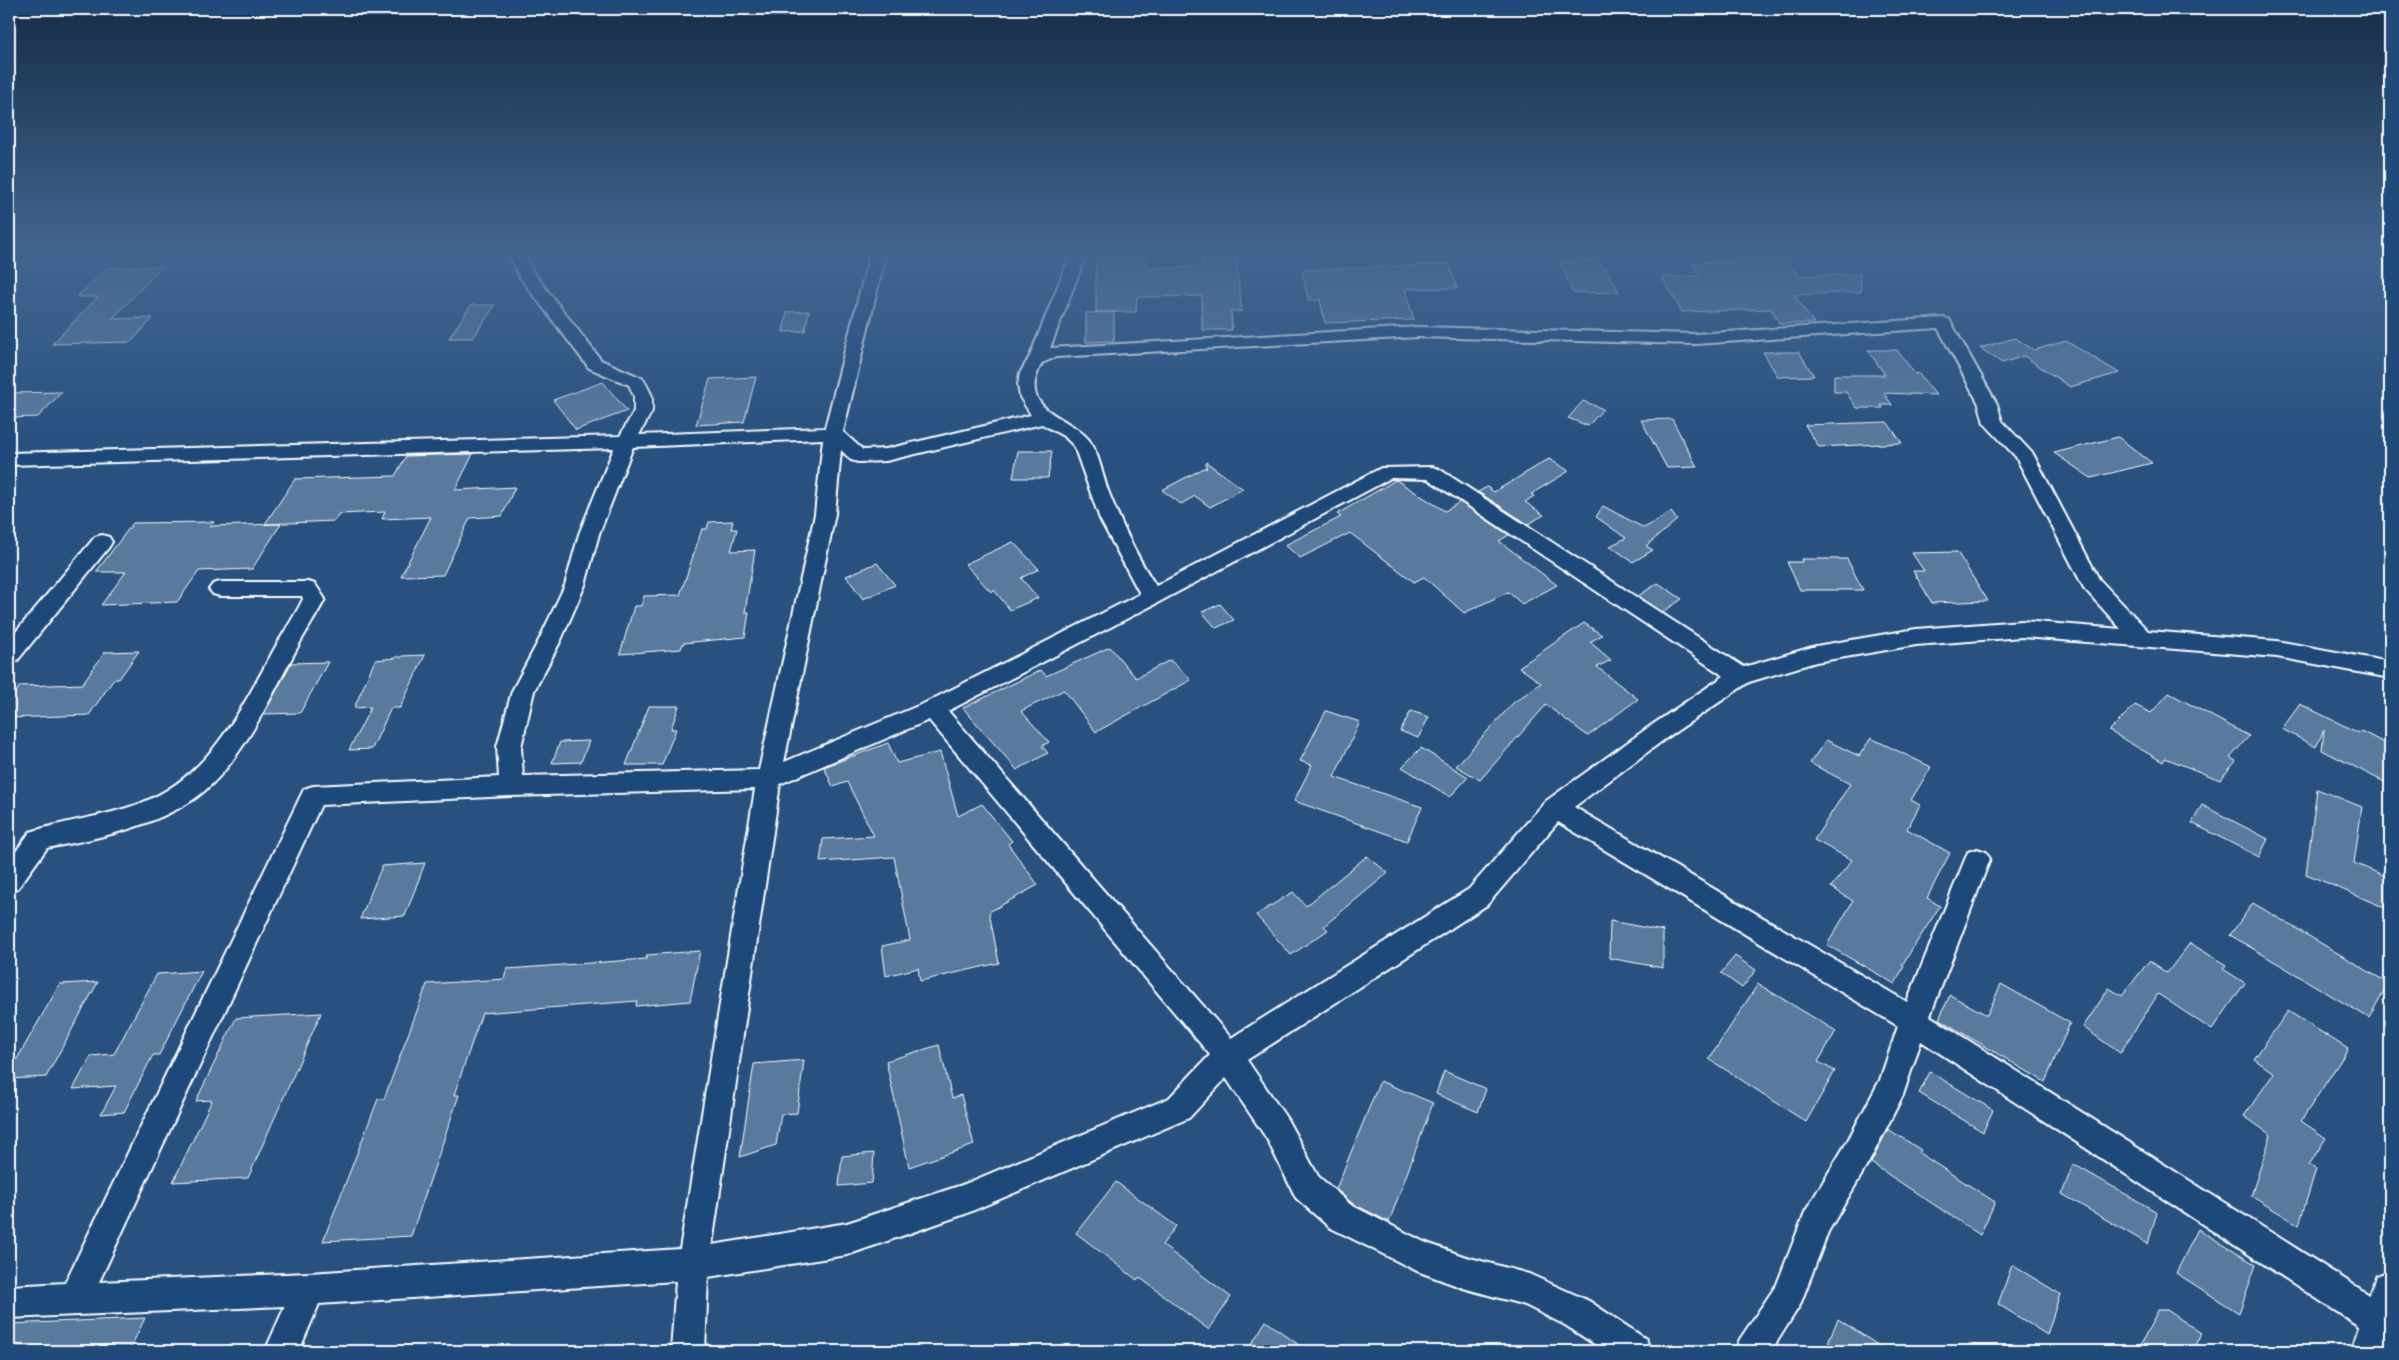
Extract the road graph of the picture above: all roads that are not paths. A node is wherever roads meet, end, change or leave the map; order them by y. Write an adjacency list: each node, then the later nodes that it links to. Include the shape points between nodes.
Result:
1 (558, 316): 7 (street, via 595,364 636,382 643,396 643,411)
2 (863, 316): 6 (street)
3 (1054, 316): 4 (street)
4 (1038, 357): 5 (street, via 1031,364 1027,390 1031,404); 12 (street, via 1055,352 1418,332 1695,339 1943,324 1988,404 1993,423 2024,454 2091,583)
5 (1046, 417): 6 (street, via 886,455 858,456); 11 (street, via 1069,429 1083,445 1098,492 1133,567)
6 (833, 433): 7 (street); 17 (street, via 825,514)
7 (626, 442): 8 (street); 18 (street, via 589,534 575,584 523,692 508,746)
8 (9, 459)
9 (102, 542): 13 (street)
10 (220, 589): 21 (street, via 308,589 314,599 231,741 185,793 136,814 71,834 39,839)
11 (1152, 597): 15 (street, via 1388,472 1432,472); 16 (street)
12 (2141, 637): 14 (street, via 2277,649); 15 (street, via 2022,630 1916,637 1816,654)
13 (9, 655)
14 (2390, 670)
15 (1741, 676): 19 (street)
16 (933, 709): 17 (street); 23 (street)
17 (768, 779): 18 (street); 24 (street)
18 (511, 786): 26 (street, via 313,796)
19 (1555, 808): 22 (street); 23 (street, via 1478,897)
20 (1976, 859): 22 (street)
21 (9, 880)
22 (1914, 1022): 28 (street); 32 (street, via 1893,1086 1816,1223 1789,1294)
23 (1228, 1056): 24 (street, via 1178,1108 965,1199 847,1238); 31 (street, via 1277,1129 1307,1186 1340,1216 1417,1255 1463,1272 1529,1290 1577,1313)
24 (692, 1264): 25 (street); 30 (street)
25 (309, 1289): 26 (street); 29 (street)
26 (74, 1300): 27 (street)
27 (9, 1302)
28 (2380, 1320)
29 (282, 1351)
30 (688, 1351)
31 (1634, 1351)
32 (1752, 1351)

